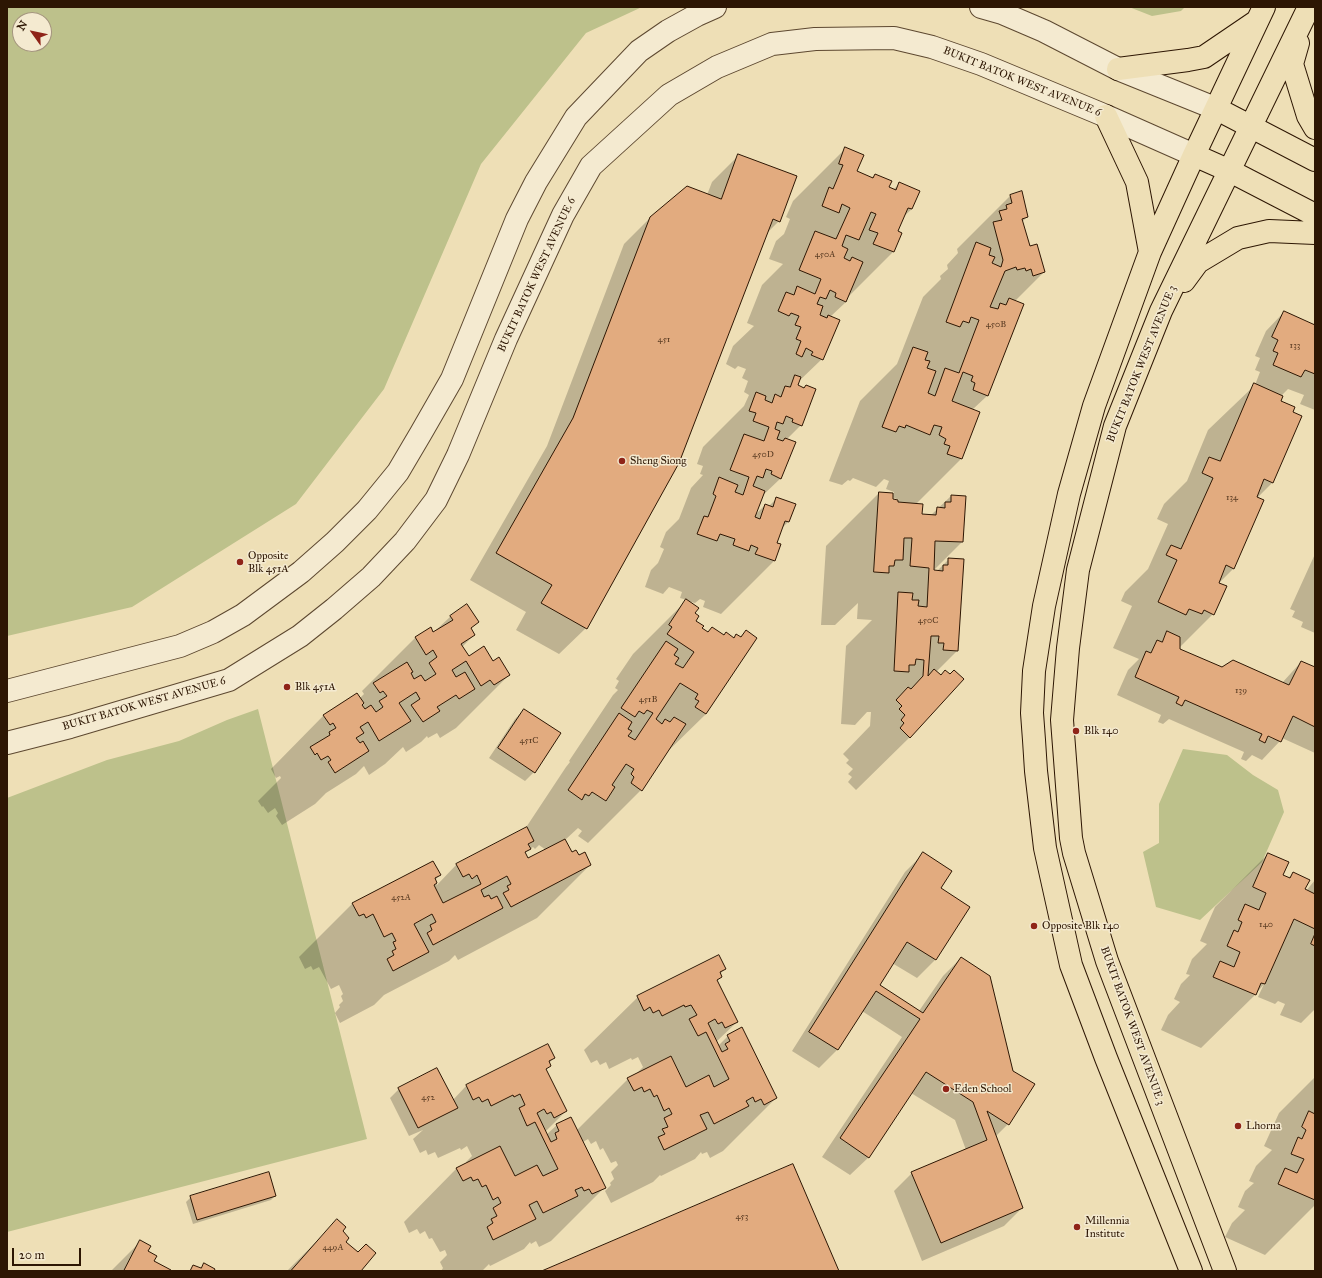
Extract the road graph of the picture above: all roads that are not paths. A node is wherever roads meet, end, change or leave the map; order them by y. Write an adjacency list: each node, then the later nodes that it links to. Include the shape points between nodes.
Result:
1 (714, 7): 17 (street, via 639,51 576,117 536,182 517,219 454,372 436,406 398,472 367,510 335,542 301,572 243,615 213,632 180,646)
2 (981, 7): 5 (street, via 1044,31)
3 (1307, 10): 8 (main road, BUKIT BATOK WEST AVENUE 3); 9 (main road, via 1292,64 1308,116)
4 (1261, 14): 5 (main road, via 1204,57); 6 (main road)
5 (1118, 69): 6 (street)
6 (1217, 109): 8 (main road); 10 (main road)
7 (1106, 116): 10 (street, BUKIT BATOK WEST AVENUE 6); 15 (main road, via 1137,182); 18 (street, BUKIT BATOK WEST AVENUE 6, via 981,64 932,47 894,38 815,39 772,44 717,67 669,95 591,166 563,215 436,500 405,541 370,577 334,610 300,636 229,680)
8 (1251, 127): 11 (main road); 12 (main road, BUKIT BATOK WEST AVENUE 3)
9 (1315, 128)
10 (1194, 155): 12 (main road, BUKIT BATOK WEST AVENUE 6); 15 (main road)
11 (1315, 160)
12 (1230, 171): 13 (main road, BUKIT BATOK WEST AVENUE 6); 16 (main road, BUKIT BATOK WEST AVENUE 3)
13 (1315, 215)
14 (1315, 232): 16 (main road, via 1269,231 1238,238 1198,262)
15 (1150, 252): 19 (main road, via 1094,406 1069,494 1044,606 1034,671 1032,713 1045,848 1071,965)
16 (1161, 311): 20 (main road, BUKIT BATOK WEST AVENUE 3, via 1115,426 1078,570 1062,720 1074,853 1107,961)
17 (7, 691)
18 (7, 743)
19 (1191, 1271)
20 (1225, 1271)

